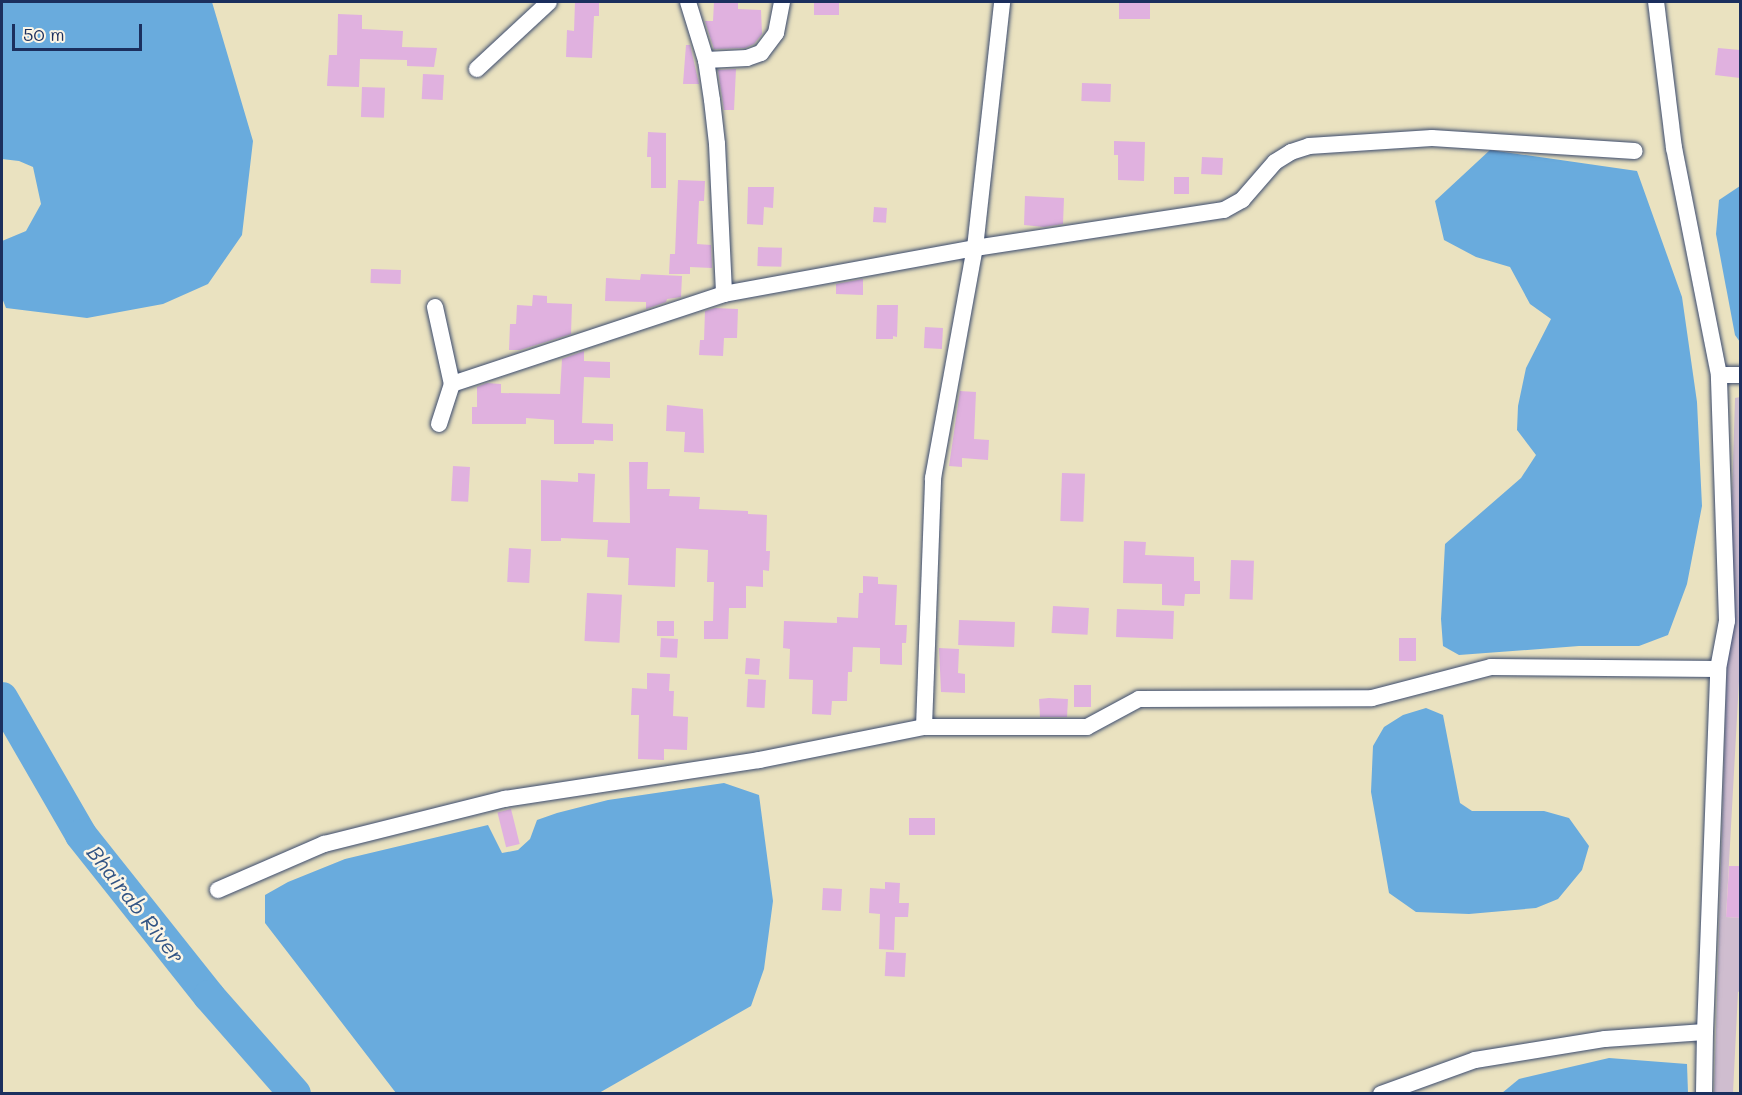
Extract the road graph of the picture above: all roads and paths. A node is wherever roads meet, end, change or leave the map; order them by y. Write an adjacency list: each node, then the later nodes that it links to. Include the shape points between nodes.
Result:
1 (549, 2): 7 (street)
2 (688, 2): 6 (street)
3 (782, 2): 6 (street, via 776,33 761,52 747,58)
4 (1002, 2): 9 (street)
5 (1656, 2): 12 (street, via 1674,148)
6 (706, 60): 10 (street, via 717,144)
7 (477, 69)
8 (1635, 151): 9 (street, via 1432,138 1309,146 1275,162 1242,200 1224,210)
9 (975, 248): 10 (street); 18 (street, via 933,478)
10 (724, 294): 14 (street)
11 (435, 307): 14 (street)
12 (1719, 375): 13 (street); 16 (street)
13 (1740, 375)
14 (452, 384): 15 (street)
15 (439, 424)
16 (1733, 621): 17 (street)
17 (1718, 669): 18 (street, via 1491,667 1372,698 1139,699 1087,727); 20 (street)
18 (924, 728): 19 (street, via 505,799 324,844)
19 (218, 890)
20 (1705, 1032): 21 (street, via 1605,1039 1475,1060); 22 (street)
21 (1381, 1094)
22 (1704, 1094)

